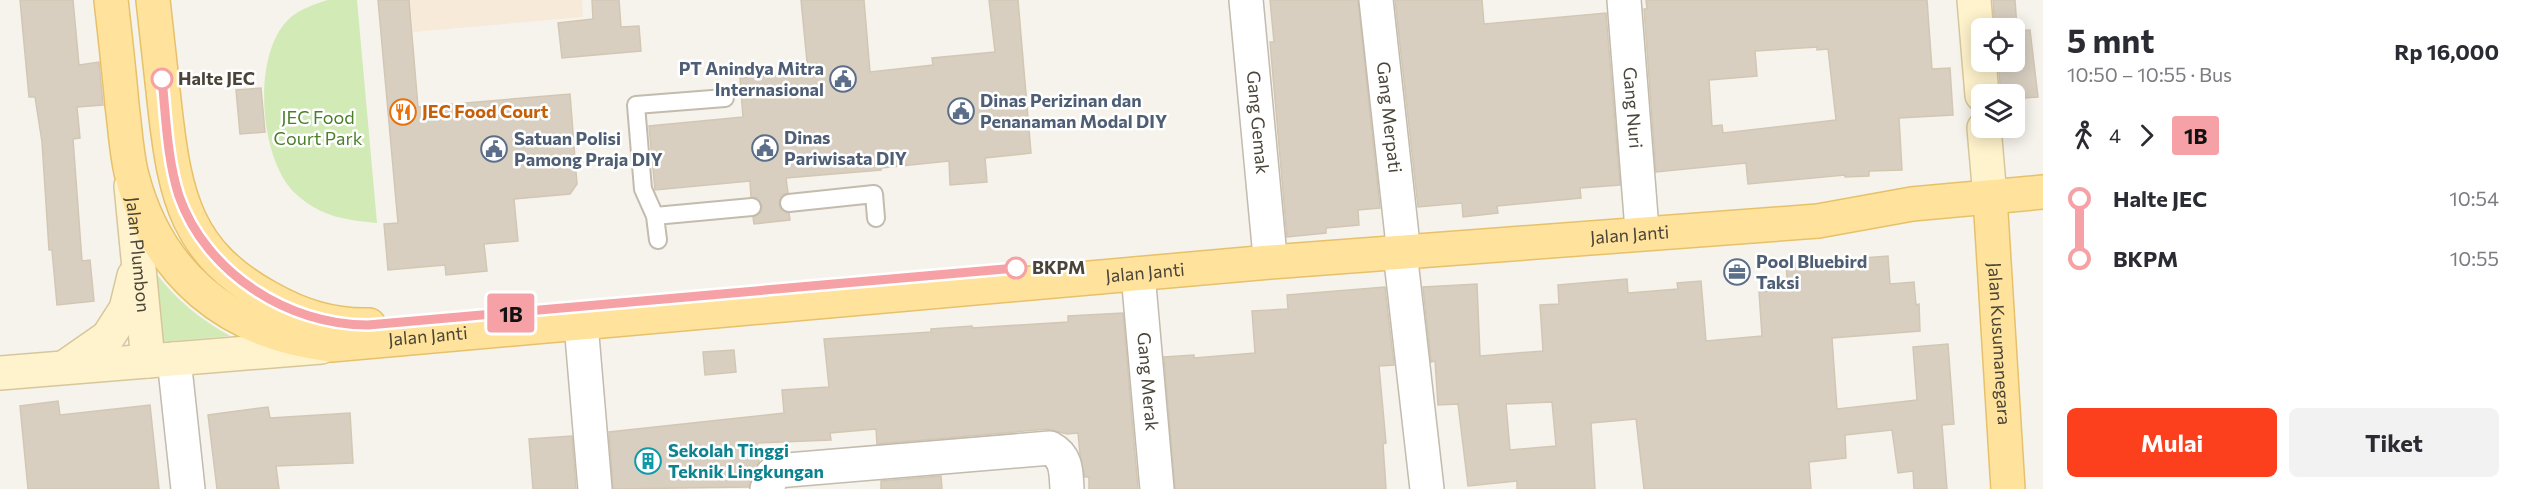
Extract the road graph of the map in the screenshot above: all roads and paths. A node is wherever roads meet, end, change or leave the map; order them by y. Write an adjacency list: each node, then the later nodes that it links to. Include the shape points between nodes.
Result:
1 (111, 0): 10 (main road, Jalan Janti)
2 (153, 0): 21 (main road, Jalan Janti, via 170,156 178,194 194,230 219,261 247,284 298,313 333,323 379,324)
3 (1246, 0): 21 (street, Gang Gemak)
4 (1376, 0): 20 (street, Gang Merpati)
5 (1624, 0): 17 (street, Gang Nuri)
6 (1974, 0): 7 (street)
7 (1981, 84)
8 (725, 98): 16 (lane, via 636,105 643,189)
9 (1985, 138): 12 (street)
10 (127, 150): 22 (street, Jalan Plumbon); 25 (main road, Jalan Janti, via 137,191 153,231 192,286 225,311 273,333 315,343)
11 (2043, 192): 12 (main road, Jalan Janti)
12 (1990, 197): 14 (main road, Jalan Janti); 35 (main road, Jalan Kusumanegara)
13 (789, 203): 18 (lane, via 874,194)
14 (1912, 204): 17 (main road, Jalan Janti, via 1833,203); 20 (main road, Jalan Janti, via 1818,221)
15 (752, 207): 16 (lane)
16 (655, 216): 19 (lane)
17 (1641, 216): 20 (main road, Jalan Janti)
18 (876, 218)
19 (658, 240)
20 (1401, 244): 21 (main road, Jalan Janti); 23 (main road, Jalan Janti); 34 (street, Gang Merpati)
21 (1269, 246)
22 (138, 259): 26 (street, Jalan Plumbon); 27 (street, via 126,309 108,337)
23 (1138, 274): 24 (main road, Jalan Janti); 33 (street, Gang Merak)
24 (581, 324): 25 (main road, Jalan Janti); 30 (street)
25 (350, 345): 26 (street)
26 (161, 360): 27 (street); 29 (street)
27 (64, 368): 28 (street)
28 (0, 374)
29 (188, 489)
30 (595, 489)
31 (766, 489): 32 (street, via 776,471 1050,448 1064,461)
32 (1067, 489)
33 (1157, 489)
34 (1427, 489)
35 (2008, 489)

